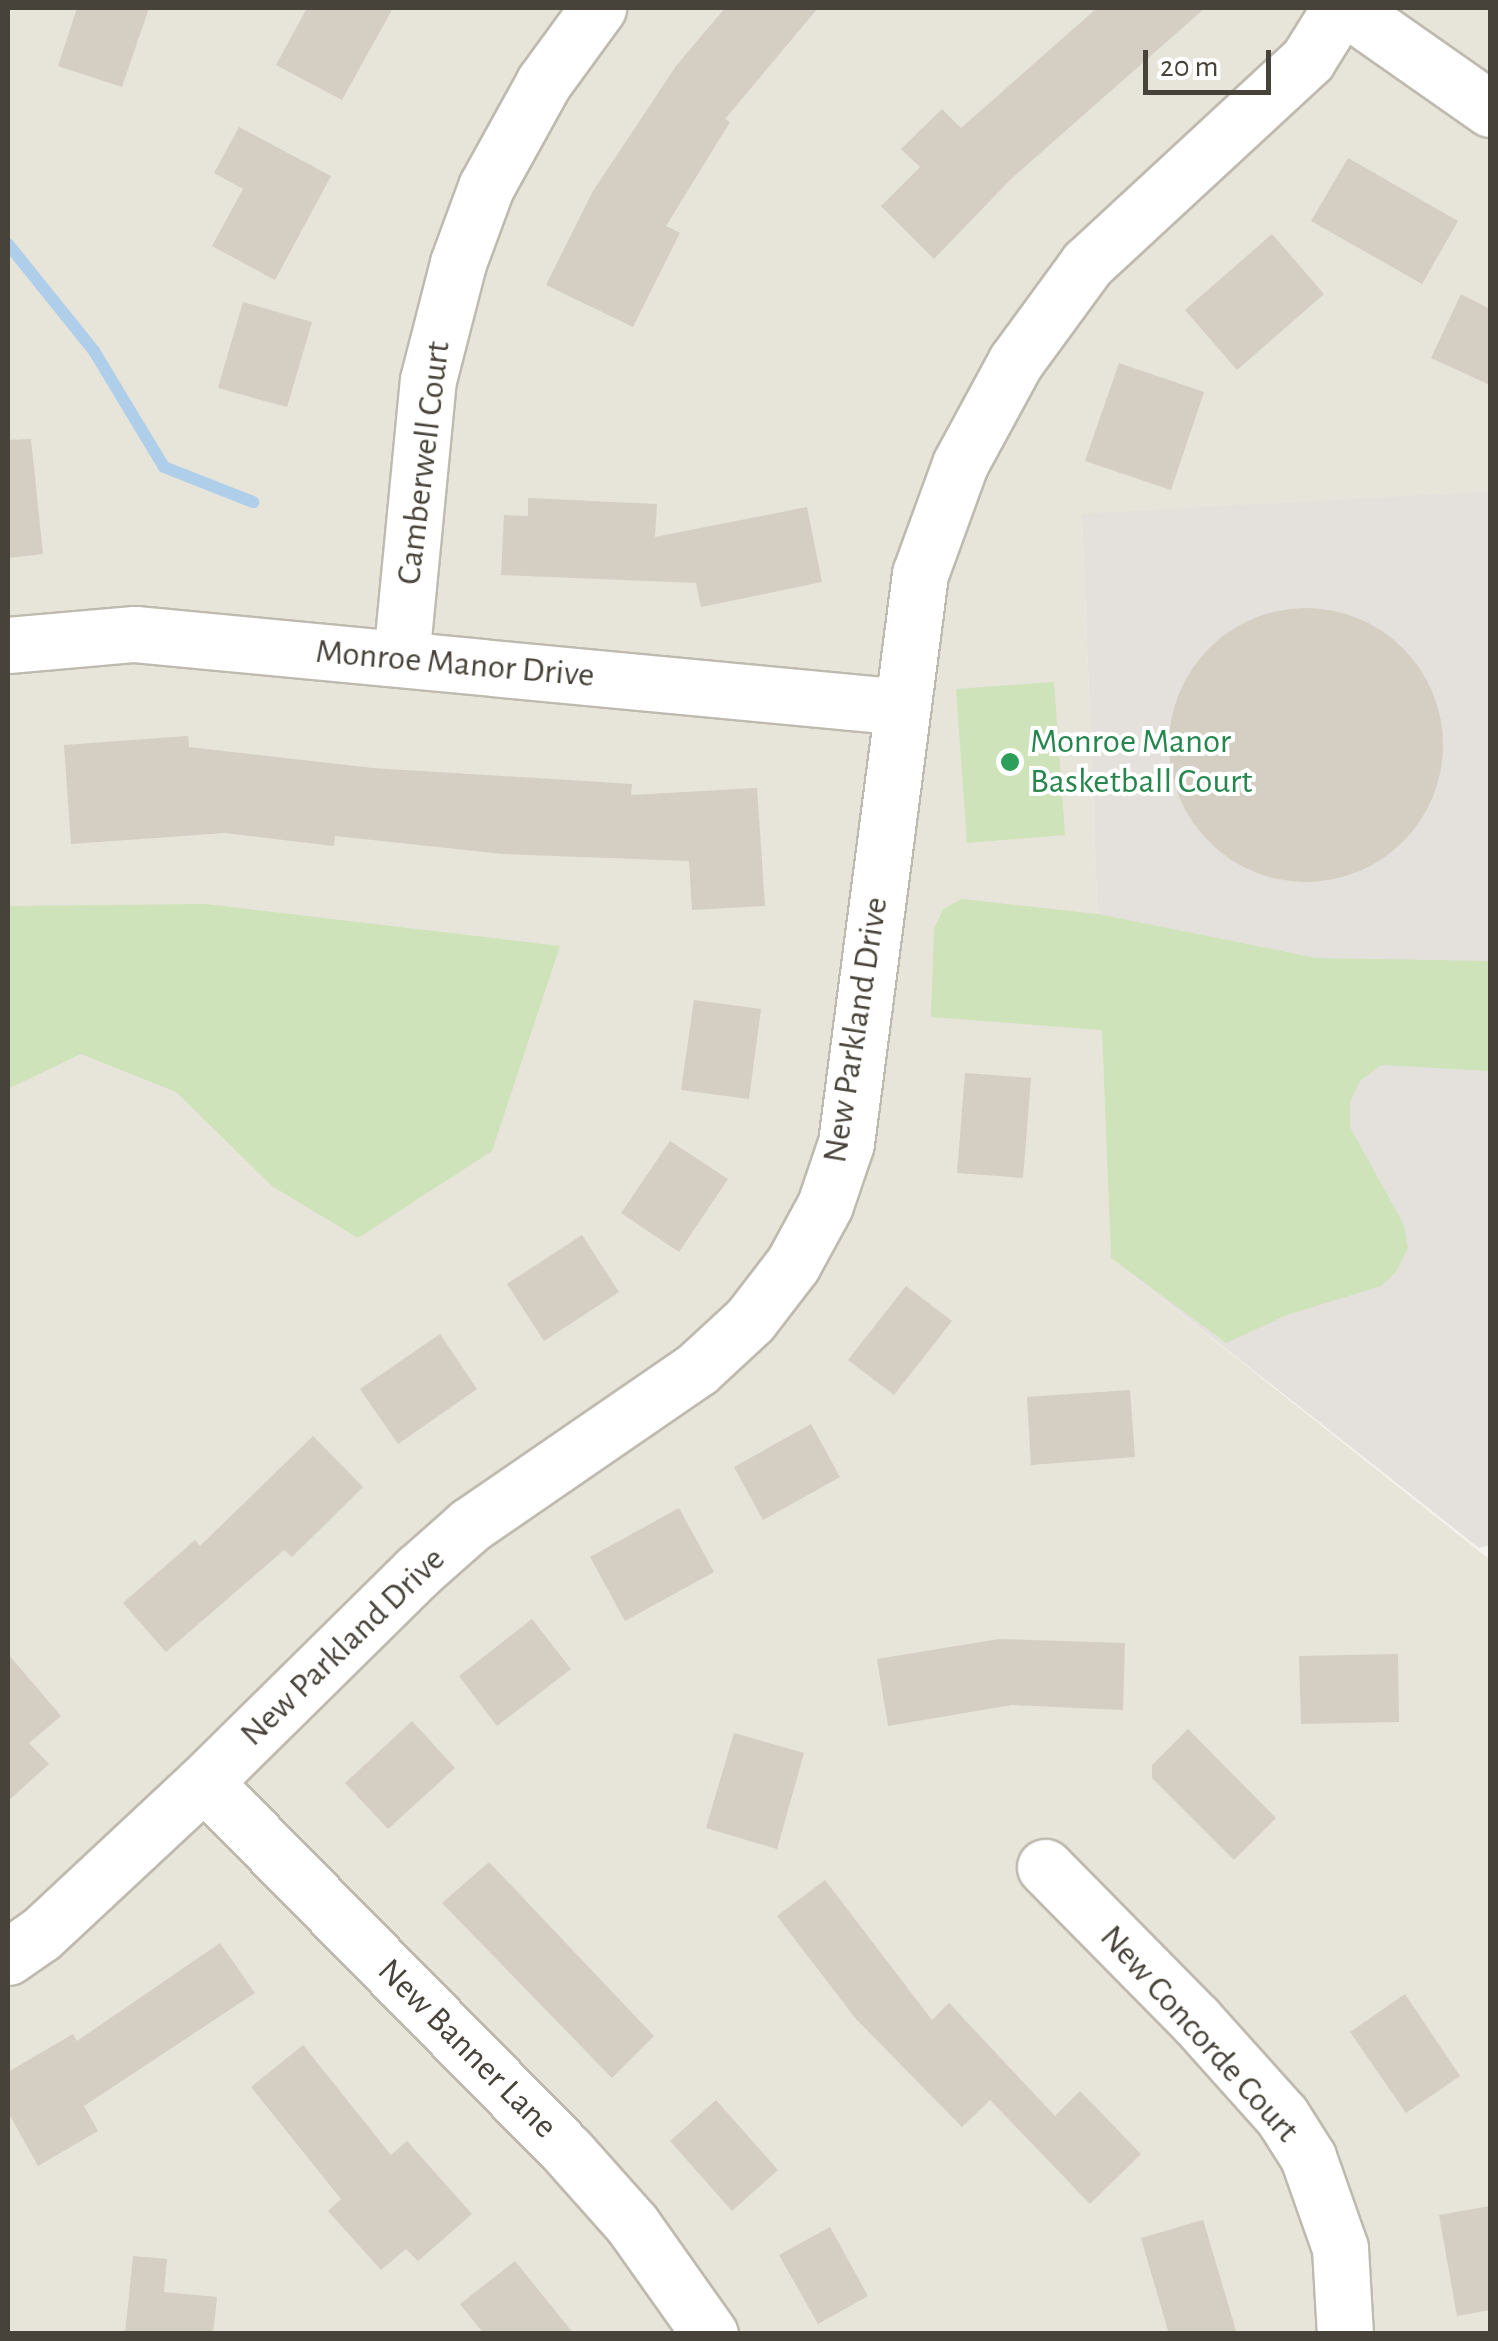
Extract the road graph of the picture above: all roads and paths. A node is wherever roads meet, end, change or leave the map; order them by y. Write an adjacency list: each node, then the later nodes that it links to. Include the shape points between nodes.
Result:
1 (598, 8): 5 (street, Camberwell Court, via 544,82 486,187 458,263 428,380)
2 (1343, 8): 3 (street); 6 (street, New Parkland Drive, via 1308,60 1087,264 1016,361 938,518 920,574)
3 (1490, 109)
4 (8, 645): 5 (street, Monroe Manor Drive, via 135,634)
5 (401, 658): 6 (street, Monroe Manor Drive)
6 (902, 707): 7 (street, New Parkland Drive, via 846,1143 793,1264 750,1320 698,1368 470,1525)
7 (204, 1782): 9 (street, New Parkland Drive); 10 (street, New Banner Lane, via 567,2151 632,2224)
8 (1045, 1867): 11 (street, New Concorde Court, via 1195,2020 1291,2130 1308,2157 1340,2248)
9 (8, 1957)
10 (710, 2334)
11 (1345, 2334)

